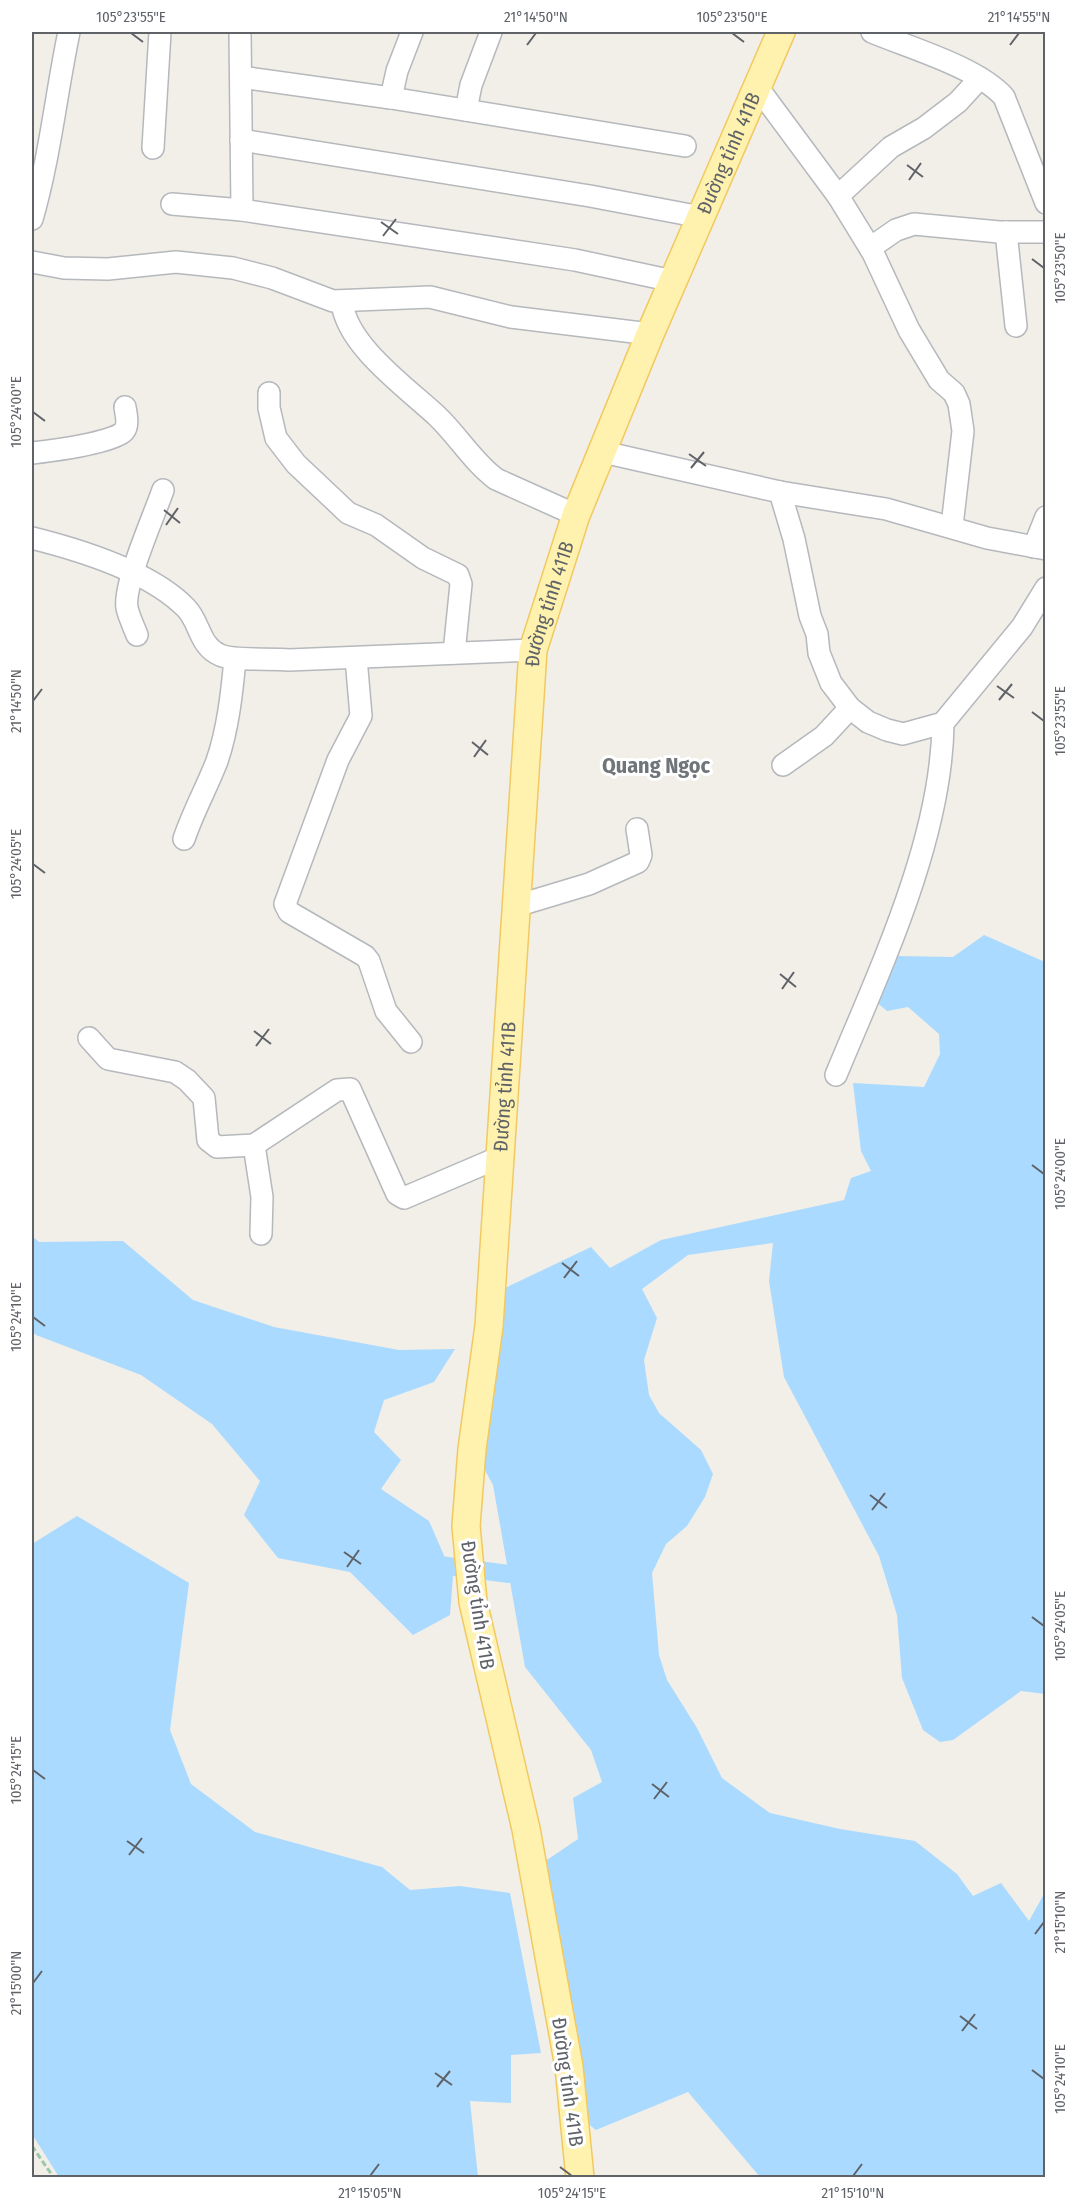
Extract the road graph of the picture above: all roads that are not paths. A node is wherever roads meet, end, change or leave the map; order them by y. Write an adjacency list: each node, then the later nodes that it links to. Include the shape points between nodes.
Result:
1 (69, 32): 16 (street)
2 (160, 32): 15 (street)
3 (240, 32): 8 (street)
4 (412, 32): 11 (street)
5 (491, 32): 12 (street)
6 (781, 32): 10 (main road, Đường tỉnh 411B)
7 (872, 32): 9 (street)
8 (241, 77): 11 (street); 13 (street)
9 (980, 78): 17 (street, via 958,102 891,147); 18 (street, via 1004,97)
10 (758, 88): 17 (street); 21 (main road, Đường tỉnh 411B)
11 (391, 98): 12 (street)
12 (466, 110): 14 (street)
13 (241, 140): 20 (street); 21 (street)
14 (685, 146)
15 (153, 148)
16 (37, 177): 22 (street)
17 (838, 196): 25 (street)
18 (1046, 203)
19 (172, 204): 20 (street)
20 (242, 210): 27 (street, via 575,260)
21 (701, 217): 27 (main road, Đường tỉnh 411B)
22 (32, 219)
23 (1006, 232): 24 (street); 25 (street, via 915,224 896,230); 29 (street)
24 (1046, 232)
25 (870, 248): 39 (street, via 909,330 939,380 954,393 959,404 963,431)
26 (32, 262): 28 (street, via 64,268 108,269 176,262 233,268)
27 (673, 281): 30 (main road, Đường tỉnh 411B)
28 (342, 302): 30 (street, via 430,297 511,317); 37 (street, via 348,325 381,365 444,423 484,471)
29 (1016, 326)
30 (650, 334): 33 (main road, Đường tỉnh 411B)
31 (269, 393): 46 (street, via 276,438 296,464 348,513 458,575 461,584)
32 (125, 407): 34 (street, via 123,433 110,439)
33 (603, 452): 36 (street); 37 (main road, Đường tỉnh 411B)
34 (32, 453)
35 (163, 490): 42 (street)
36 (780, 492): 39 (street, via 886,508); 49 (street, via 819,653 831,683)
37 (576, 515): 45 (main road, Đường tỉnh 411B)
38 (1046, 517): 41 (street)
39 (952, 526): 41 (street, via 987,538)
40 (32, 538): 42 (street, via 62,545)
41 (1040, 548)
42 (133, 573): 44 (street, via 127,608); 48 (street, via 164,588 188,610 206,644 220,655)
43 (1046, 588): 50 (street, via 1022,627)
44 (137, 635)
45 (533, 650): 46 (street); 54 (main road, Đường tỉnh 411B)
46 (454, 653): 47 (street)
47 (356, 658): 48 (street); 56 (street, via 361,716 334,770 285,904 289,912 365,956 386,1011)
48 (235, 659): 53 (street, via 217,761)
49 (850, 708): 50 (street, via 868,722 903,734); 51 (street, via 824,736)
50 (943, 723): 57 (street, via 941,770 928,830 892,936)
51 (783, 765)
52 (637, 829): 54 (street, via 641,855 638,862 589,884)
53 (184, 839)
54 (516, 906): 59 (main road, Đường tỉnh 411B)
55 (89, 1038): 58 (street, via 108,1059 175,1072 187,1080 204,1098 208,1140 212,1145)
56 (411, 1042)
57 (836, 1075)
58 (254, 1145): 59 (street, via 337,1090 350,1089 400,1197); 60 (street, via 262,1197)
59 (500, 1158): 61 (main road, Đường tỉnh 411B, via 489,1326 466,1526 473,1602 526,1829 569,2067)
60 (261, 1234)
61 (580, 2178)

